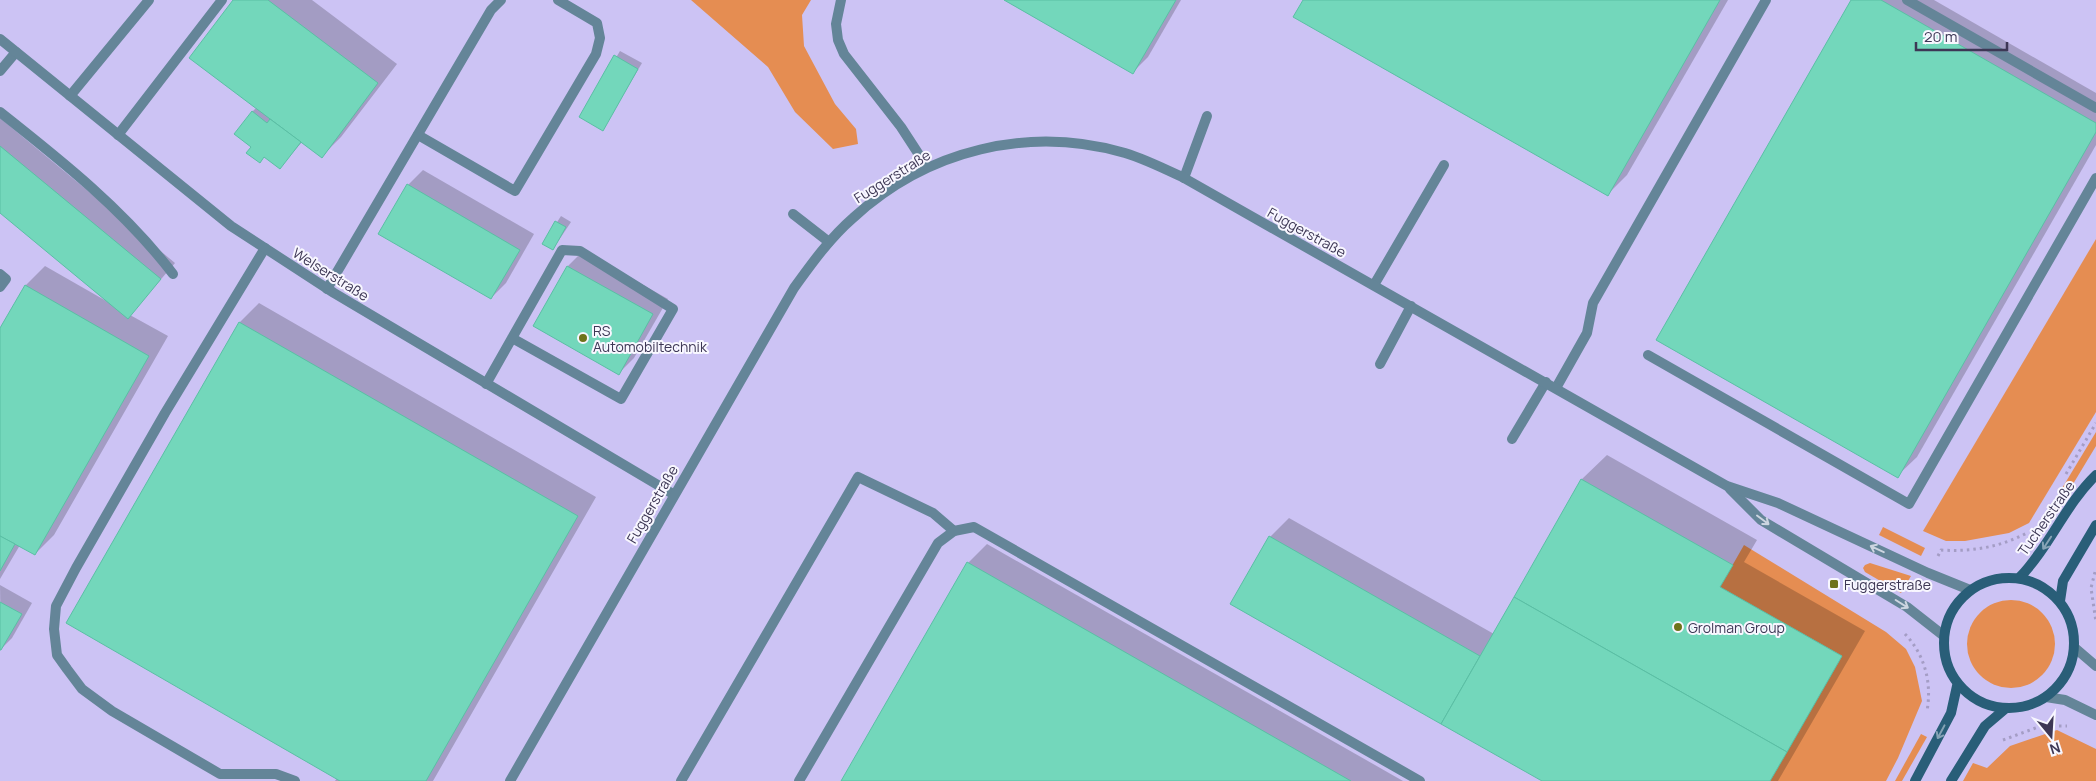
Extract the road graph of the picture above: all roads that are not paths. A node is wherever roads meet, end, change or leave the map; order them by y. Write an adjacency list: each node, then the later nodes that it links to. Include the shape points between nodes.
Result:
1 (149, 0): 11 (street)
2 (222, 0): 15 (street)
3 (500, 0): 16 (street, via 491,10)
4 (558, 0): 16 (street, via 597,23 600,38 596,54 515,191)
5 (841, 0): 18 (street, via 836,24 844,54 901,127)
6 (1766, 0): 35 (street, via 1593,302 1587,333)
7 (1907, 0): 12 (street)
8 (0, 39): 9 (street, Welserstraße)
9 (16, 52): 10 (street); 11 (street, Welserstraße)
10 (0, 71)
11 (70, 96): 15 (street, Welserstraße)
12 (2096, 108)
13 (0, 112): 25 (street, via 72,169 157,253)
14 (1207, 116): 19 (street)
15 (118, 135): 23 (street, Welserstraße, via 231,226)
16 (418, 135): 28 (street)
17 (1444, 165): 26 (street)
18 (927, 167): 19 (street, Fuggerstraße, via 964,152 1025,142 1062,143 1125,153); 22 (street, Fuggerstraße, via 853,217)
19 (1184, 178): 26 (street, Fuggerstraße)
20 (2096, 178): 31 (street, via 1909,504)
21 (794, 214): 22 (street)
22 (829, 242): 39 (street, Fuggerstraße, via 794,288)
23 (265, 248): 28 (street, Welserstraße); 52 (street, via 76,568 56,606 54,629 57,655 82,689 112,711 220,774 276,774)
24 (0, 274): 27 (street, via 6,279)
25 (173, 274)
26 (1374, 285): 29 (street, Fuggerstraße)
27 (0, 287)
28 (327, 289): 34 (street, Welserstraße)
29 (1411, 306): 32 (street); 33 (street, Fuggerstraße)
30 (512, 338): 30 (street, via 562,250 580,251 673,309 621,399); 34 (street)
31 (1648, 355)
32 (1380, 364)
33 (1546, 382): 35 (street, Fuggerstraße); 36 (street)
34 (486, 384): 39 (street, Welserstraße)
35 (1556, 388): 38 (street, Fuggerstraße)
36 (1512, 439)
37 (2096, 475): 42 (main road, Tucherstraße, one-way to 42, via 2080,491 2033,564)
38 (1728, 486): 43 (street, Fuggerstraße, one-way to 38, via 1778,503); 45 (street, Fuggerstraße, one-way to 45, via 1762,520 1906,607)
39 (673, 494): 53 (street, Fuggerstraße)
40 (2096, 525): 44 (main road, via 2063,582)
41 (954, 531): 54 (street, via 933,513 858,477); 55 (street, via 938,543); 56 (street, via 974,527)
42 (2020, 577): 43 (main road, via 1996,579); 44 (main road, via 2046,589)
43 (1970, 590): 45 (main road, via 1952,610)
44 (2060, 601): 46 (main road, via 2075,632)
45 (1944, 636): 48 (main road, via 1947,664)
46 (2075, 648): 47 (street); 49 (main road, via 2071,667 2062,683)
47 (2096, 666)
48 (1957, 686): 50 (main road, via 1982,705); 57 (main road, one-way to 57, via 1950,713)
49 (2046, 698): 50 (main road, via 2026,707); 51 (street, via 2065,700)
50 (2005, 709): 58 (main road, via 1985,726)
51 (2094, 714)
52 (295, 781)
53 (510, 781)
54 (680, 781)
55 (799, 781)
56 (1420, 781)
57 (1915, 781)
58 (1951, 781)

